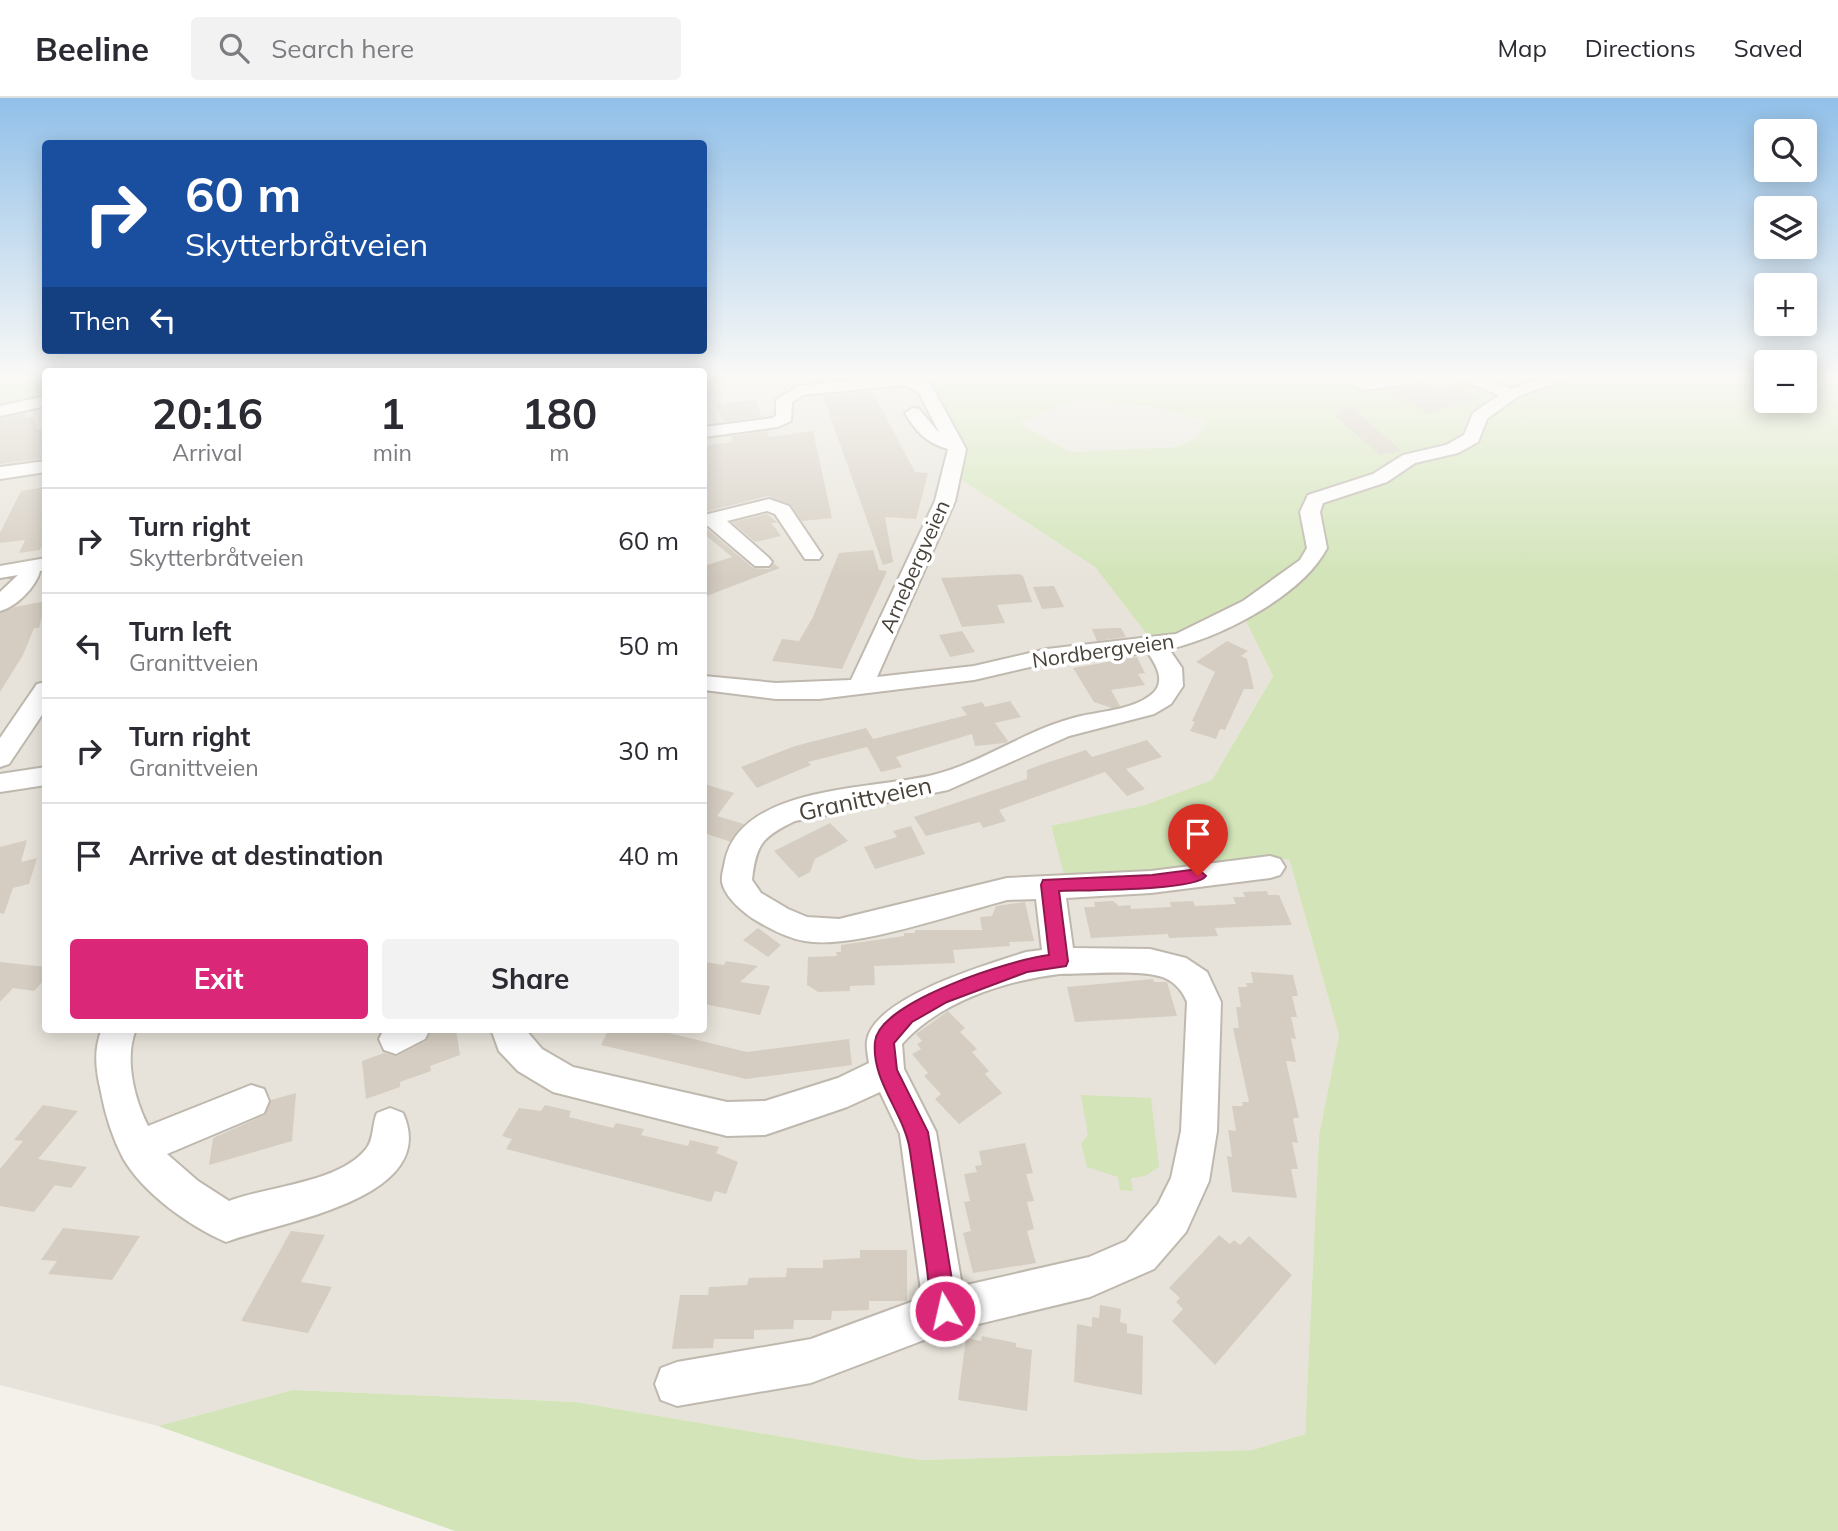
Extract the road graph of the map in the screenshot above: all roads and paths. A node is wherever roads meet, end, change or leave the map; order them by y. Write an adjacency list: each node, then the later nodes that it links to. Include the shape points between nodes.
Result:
1 (949, 444): 3 (street)
2 (1462, 444): 12 (street, Nordbergveien, via 1409,459 1380,478 1315,499 1310,512 1317,548 1293,578 1214,626)
3 (954, 445): 14 (street, Arnebergveien, via 957,449 945,500)
4 (42, 467): 5 (street)
5 (0, 473)
6 (708, 520): 7 (street, via 769,505 782,510); 8 (street)
7 (812, 555)
8 (762, 562)
9 (38, 566): 10 (street); 11 (street)
10 (0, 572)
11 (0, 604)
12 (1155, 645): 14 (street, Nordbergveien, via 1047,656 974,673); 20 (street, Granittveien, via 1175,676 1171,688 1157,702 1062,729 939,783 829,802 776,819 751,835 740,859 737,882 750,901 777,918 805,929 839,932 1007,889)
13 (707, 683): 14 (street, Nordbergveien, via 776,691)
14 (861, 685)
15 (42, 695): 16 (street)
16 (0, 758)
17 (42, 777): 18 (street)
18 (0, 783)
19 (1269, 867): 20 (street, Granittveien, via 1152,882)
20 (1049, 885): 21 (street)
21 (1059, 961): 24 (street, via 1026,965 941,996 906,1016 884,1040); 28 (street, via 1150,962 1175,967 1195,982 1204,1002 1199,1131 1190,1181 1172,1218 1140,1255 1090,1277)
22 (118, 1033): 27 (street, via 112,1061 122,1116)
23 (509, 1033): 24 (street, via 530,1060 566,1081 727,1119 765,1118 847,1091)
24 (887, 1070): 28 (street, via 918,1132)
25 (251, 1101): 27 (street)
26 (390, 1125): 27 (street, via 388,1147 379,1160 339,1189 226,1222 174,1189)
27 (138, 1149)
28 (945, 1311): 29 (street, via 811,1361)
29 (677, 1384)

